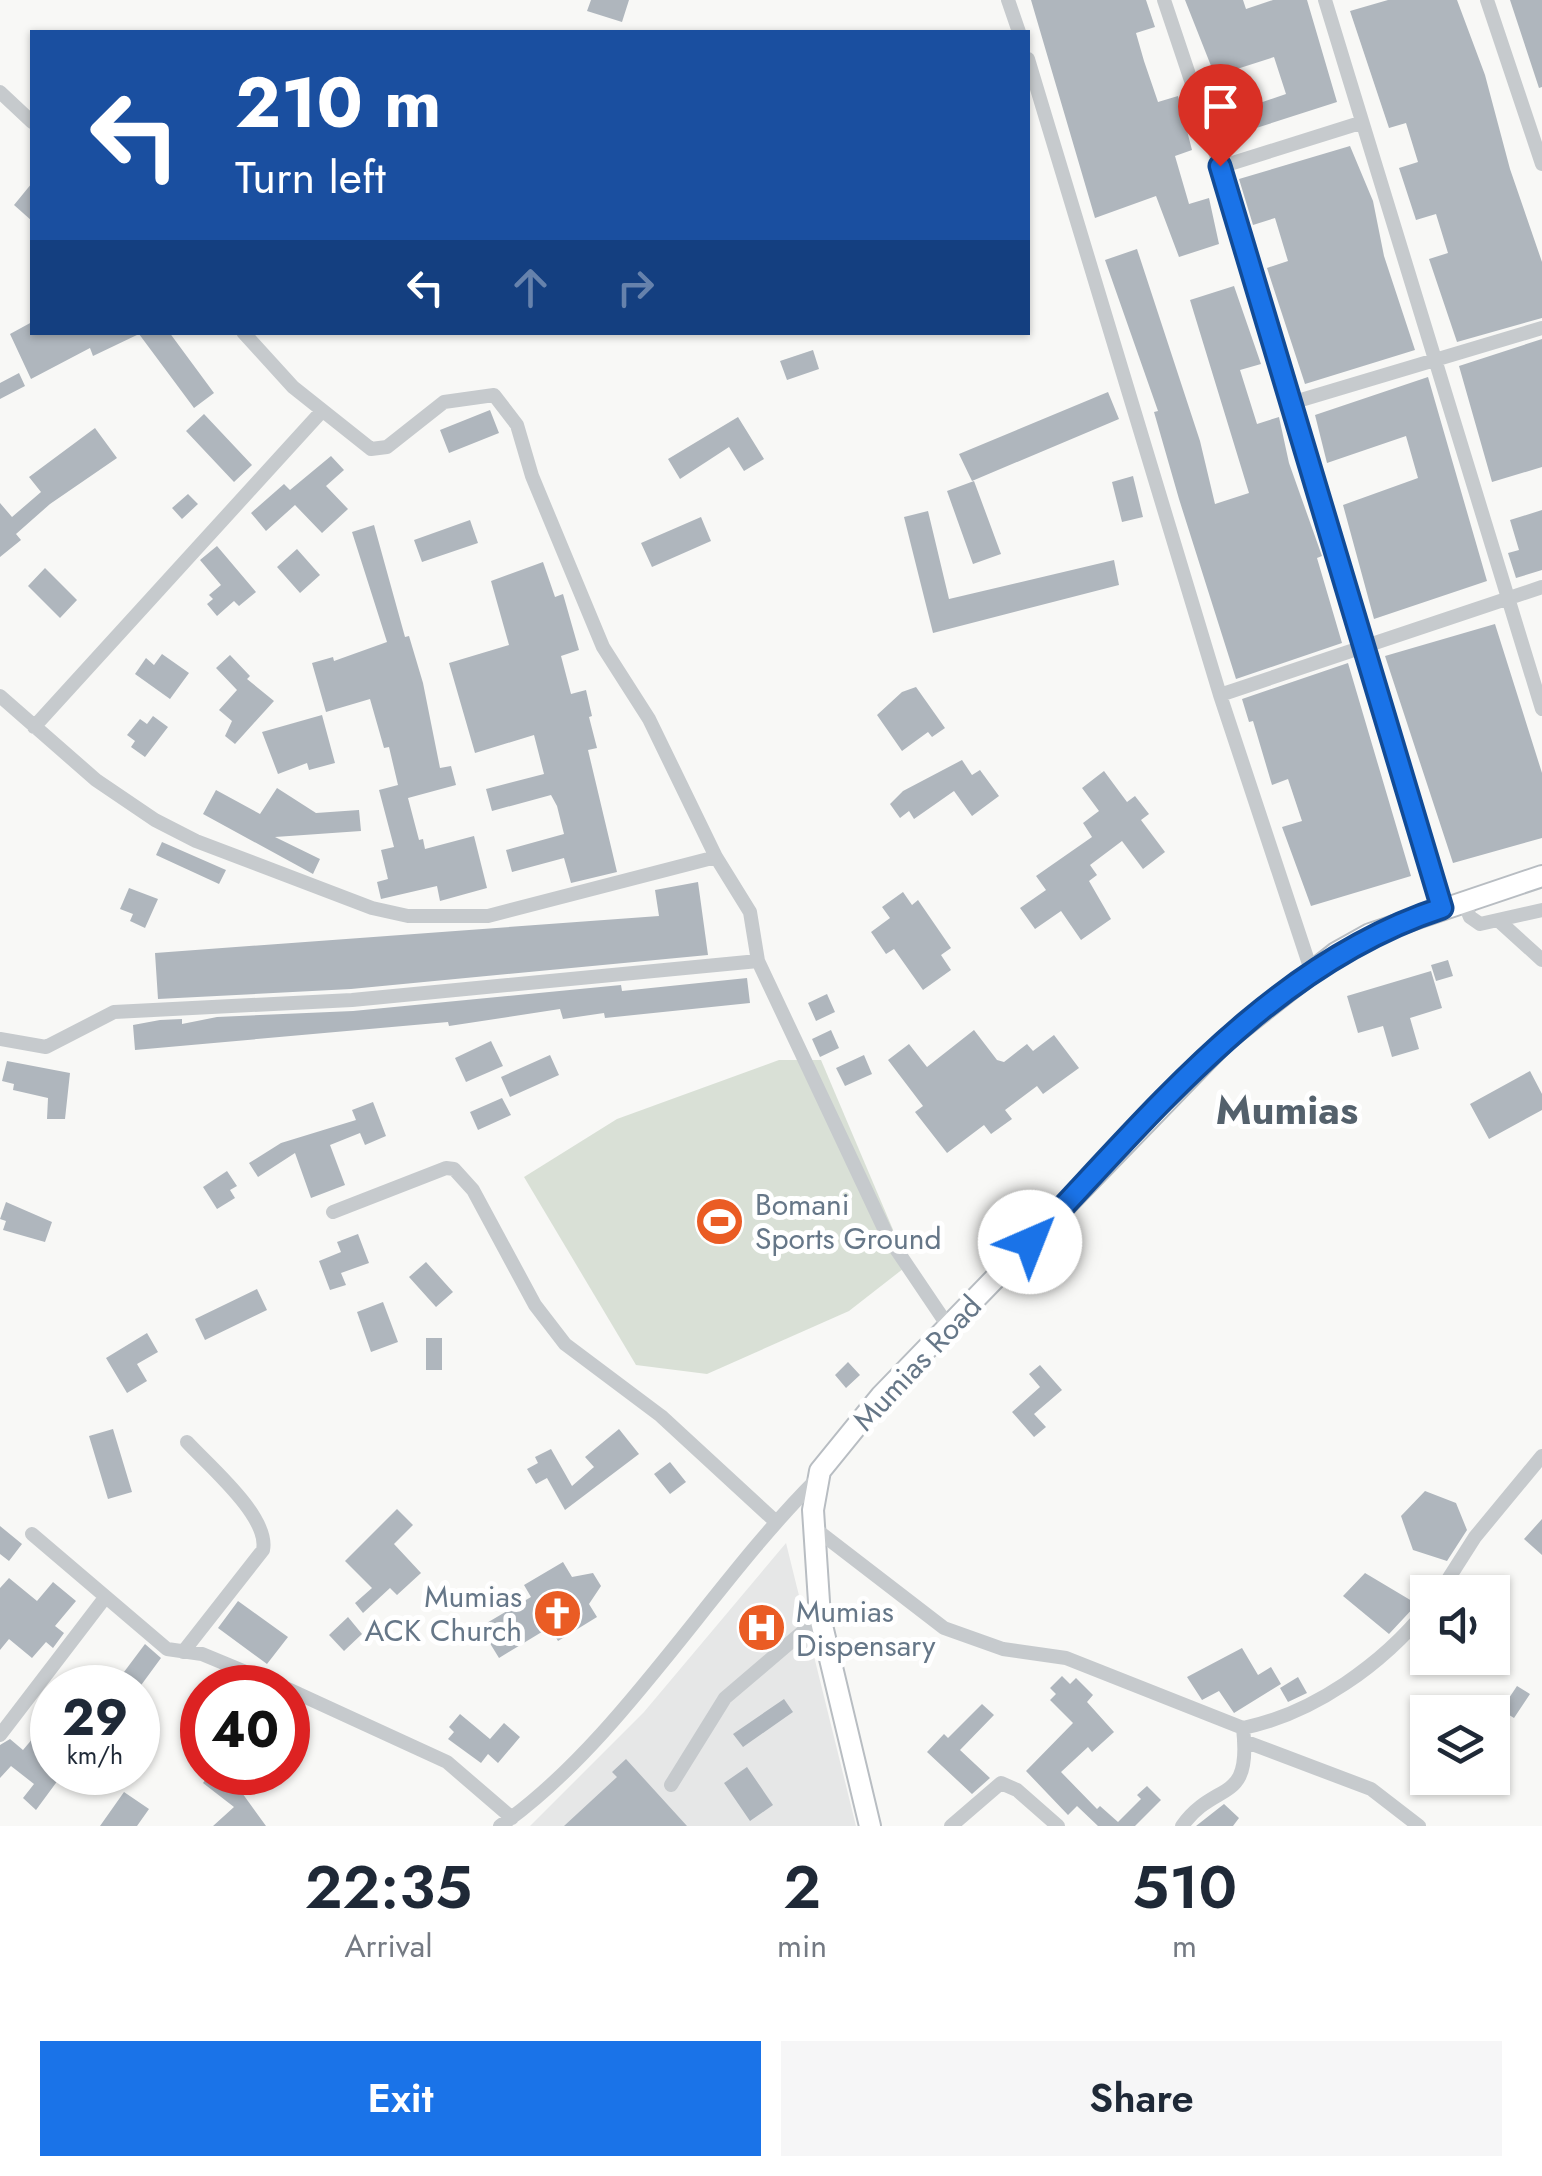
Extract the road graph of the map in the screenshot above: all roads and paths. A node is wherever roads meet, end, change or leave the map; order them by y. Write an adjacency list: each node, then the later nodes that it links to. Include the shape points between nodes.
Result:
1 (1008, 0): 5 (street)
2 (1164, 0): 11 (street)
3 (1326, 0): 9 (street)
4 (1487, 0): 10 (street)
5 (1019, 30)
6 (1030, 66): 20 (street)
7 (0, 92): 8 (street)
8 (30, 120)
9 (1360, 123): 11 (street); 14 (street)
10 (1542, 164)
11 (1220, 166): 15 (street)
12 (1542, 328): 14 (street)
13 (246, 335): 16 (street)
14 (1434, 359): 15 (street); 18 (street)
15 (1292, 403): 19 (street)
16 (322, 411): 23 (street); 24 (street, via 371,449 387,447 444,402 494,396 517,425 603,647 650,719)
17 (1542, 587): 18 (street)
18 (1507, 598): 19 (street); 22 (street)
19 (1363, 645): 20 (street); 27 (street)
20 (1220, 695): 32 (street)
21 (0, 696): 23 (street)
22 (1542, 708)
23 (34, 727): 24 (street, via 126,803 182,834 326,894 408,916 488,916)
24 (716, 857): 31 (street, via 750,912)
25 (1542, 876): 26 (street, Mumias Road)
26 (1463, 900): 27 (street, Mumias Road); 29 (street, via 1477,923)
27 (1442, 908): 32 (street, Mumias Road, via 1370,934)
28 (1542, 910): 29 (street)
29 (1500, 922): 30 (street)
30 (1542, 960)
31 (758, 961): 33 (street, via 352,1000 114,1012 46,1048); 35 (street, via 888,1237)
32 (1312, 972): 35 (street, Mumias Road, via 1226,1040)
33 (0, 1040)
34 (332, 1212): 39 (street, via 454,1169 566,1344 661,1416)
35 (948, 1326): 38 (street, Mumias Road, via 880,1396)
36 (186, 1442): 46 (street, via 250,1511 265,1541)
37 (1542, 1456): 42 (street)
38 (816, 1481): 39 (street); 40 (street)
39 (775, 1521): 52 (street, via 610,1722)
40 (814, 1528): 44 (street); 49 (street, via 944,1628 1003,1649 1081,1663)
41 (32, 1534): 43 (street)
42 (1451, 1575)
43 (104, 1599): 46 (street, via 168,1648); 50 (street)
44 (820, 1617): 51 (street, via 725,1698); 53 (street)
45 (1410, 1626): 49 (street, via 1371,1664)
46 (183, 1652): 47 (street)
47 (229, 1665)
48 (310, 1699): 52 (street, via 447,1762)
49 (1244, 1735): 56 (street, via 1244,1773); 57 (street, via 1371,1789)
50 (0, 1736)
51 (671, 1785)
52 (506, 1822)
53 (870, 1826)
54 (951, 1826): 55 (street, via 1001,1783)
55 (1058, 1826)
56 (1182, 1826)
57 (1419, 1826)

